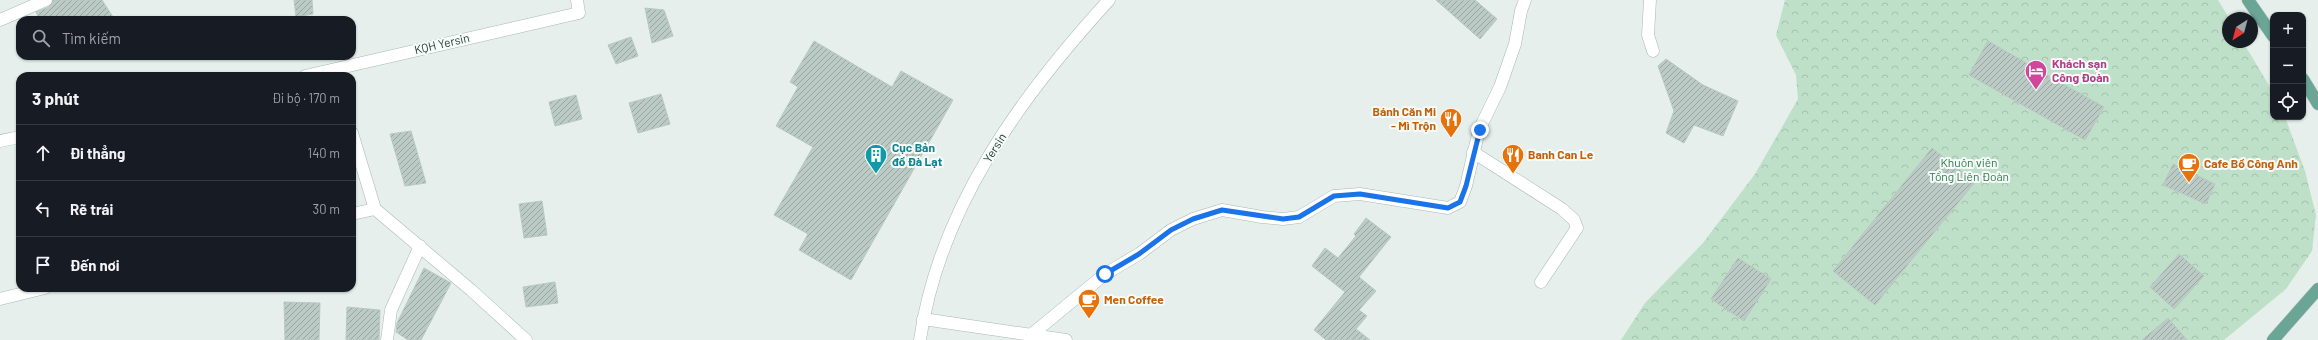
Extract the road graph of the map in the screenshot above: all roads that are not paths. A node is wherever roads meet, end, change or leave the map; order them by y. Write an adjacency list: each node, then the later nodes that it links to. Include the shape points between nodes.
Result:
1 (46, 0): 7 (street)
2 (577, 0): 10 (street, KQH Yersin, via 579,13)
3 (1109, 0): 24 (street, Yersin, via 1064,51 999,139 958,212 942,248)
4 (1525, 0): 16 (street, via 1513,51)
5 (1650, 0): 9 (street, via 1648,35)
6 (2248, 0): 8 (main road)
7 (0, 20)
8 (2270, 32)
9 (1653, 51)
10 (334, 72)
11 (2306, 84): 12 (main road)
12 (2318, 104)
13 (16, 138): 14 (street)
14 (0, 141)
15 (356, 147): 17 (street)
16 (1473, 152): 20 (street, via 1562,209 1574,220 1576,228); 25 (street, via 1460,202 1448,208 1360,194 1334,196 1299,217 1283,219 1222,210 1193,219 1171,230 1139,254 1105,274)
17 (375, 209): 18 (street); 19 (street)
18 (356, 213)
19 (420, 246): 26 (street, via 391,310); 27 (street)
20 (1541, 282)
21 (2318, 289): 30 (main road)
22 (29, 292): 23 (street)
23 (0, 299)
24 (923, 319): 25 (street); 28 (street, Yersin)
25 (1031, 335): 29 (street)
26 (387, 340)
27 (526, 340)
28 (920, 340)
29 (1066, 340)
30 (2274, 340)

